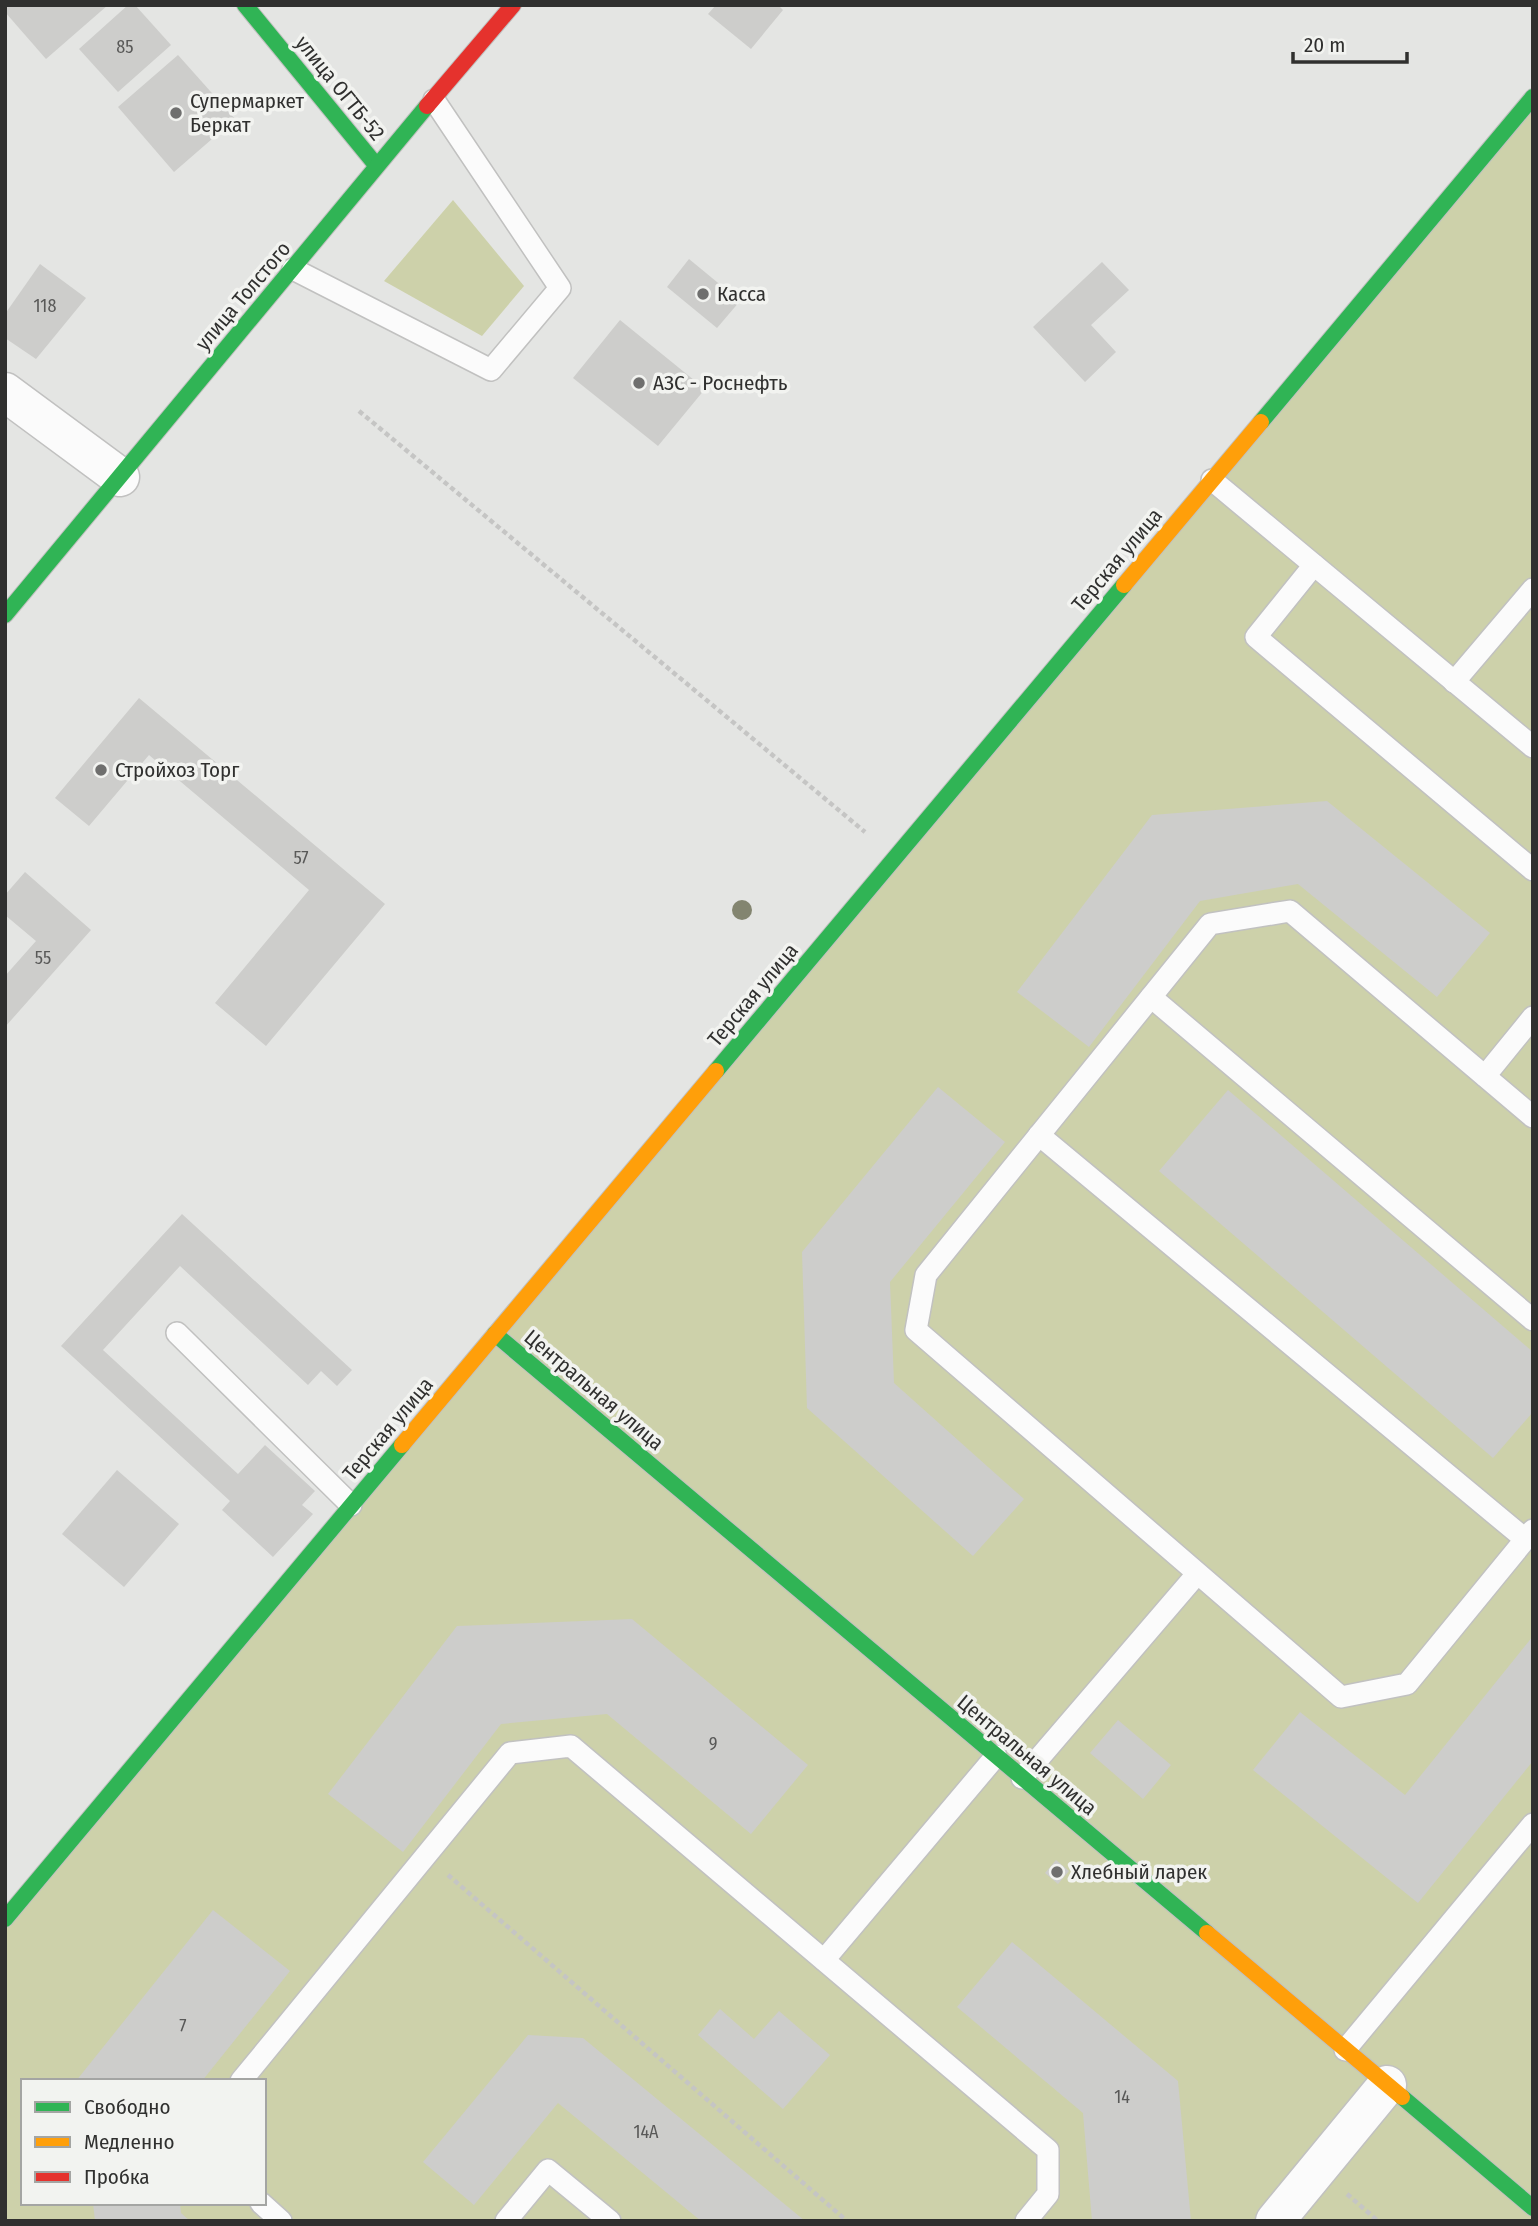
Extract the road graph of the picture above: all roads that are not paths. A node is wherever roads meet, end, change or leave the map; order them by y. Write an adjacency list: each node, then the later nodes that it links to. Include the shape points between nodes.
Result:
1 (245, 5): 5 (street, улица ОГТБ-52)
2 (513, 5): 4 (street, улица Толстого)
3 (1533, 97): 9 (street, Терская улица)
4 (434, 100): 5 (street, улица Толстого); 6 (lane, via 560,288 552,298 491,370)
5 (376, 165): 6 (street, улица Толстого)
6 (293, 269): 8 (street, улица Толстого)
7 (5, 392): 8 (street)
8 (120, 477): 12 (street, улица Толстого)
9 (1212, 480): 10 (lane); 23 (street, Терская улица)
10 (1314, 565): 13 (lane); 15 (lane, via 1256,637)
11 (1533, 589): 13 (lane)
12 (5, 615)
13 (1454, 682): 14 (lane)
14 (1533, 747)
15 (1533, 870)
16 (1151, 997): 18 (lane, via 1210,924 1290,911); 20 (lane); 21 (lane)
17 (1533, 1017): 18 (lane)
18 (1485, 1076): 19 (lane)
19 (1533, 1117)
20 (1039, 1135): 25 (lane); 26 (lane, via 926,1275 916,1330)
21 (1533, 1320)
22 (177, 1333): 24 (lane)
23 (495, 1335): 24 (street, Терская улица); 27 (street, Центральная улица)
24 (351, 1505): 30 (street, Терская улица)
25 (1529, 1535): 26 (lane, via 1407,1684 1340,1697)
26 (1197, 1574): 28 (lane)
27 (996, 1756): 28 (street, Центральная улица); 31 (lane)
28 (1022, 1777): 32 (street, Центральная улица)
29 (1533, 1824): 32 (lane)
30 (5, 1919)
31 (824, 1960): 33 (lane, via 571,1746 510,1753); 40 (lane, via 1048,2150 1048,2194)
32 (1345, 2050): 34 (street, Центральная улица)
33 (243, 2079)
34 (1388, 2085): 36 (street, Центральная улица); 41 (street)
35 (263, 2205): 37 (lane)
36 (1533, 2208)
37 (281, 2221)
38 (506, 2221): 39 (lane, via 548,2170)
39 (610, 2221)
40 (1026, 2221)
41 (1275, 2221)

